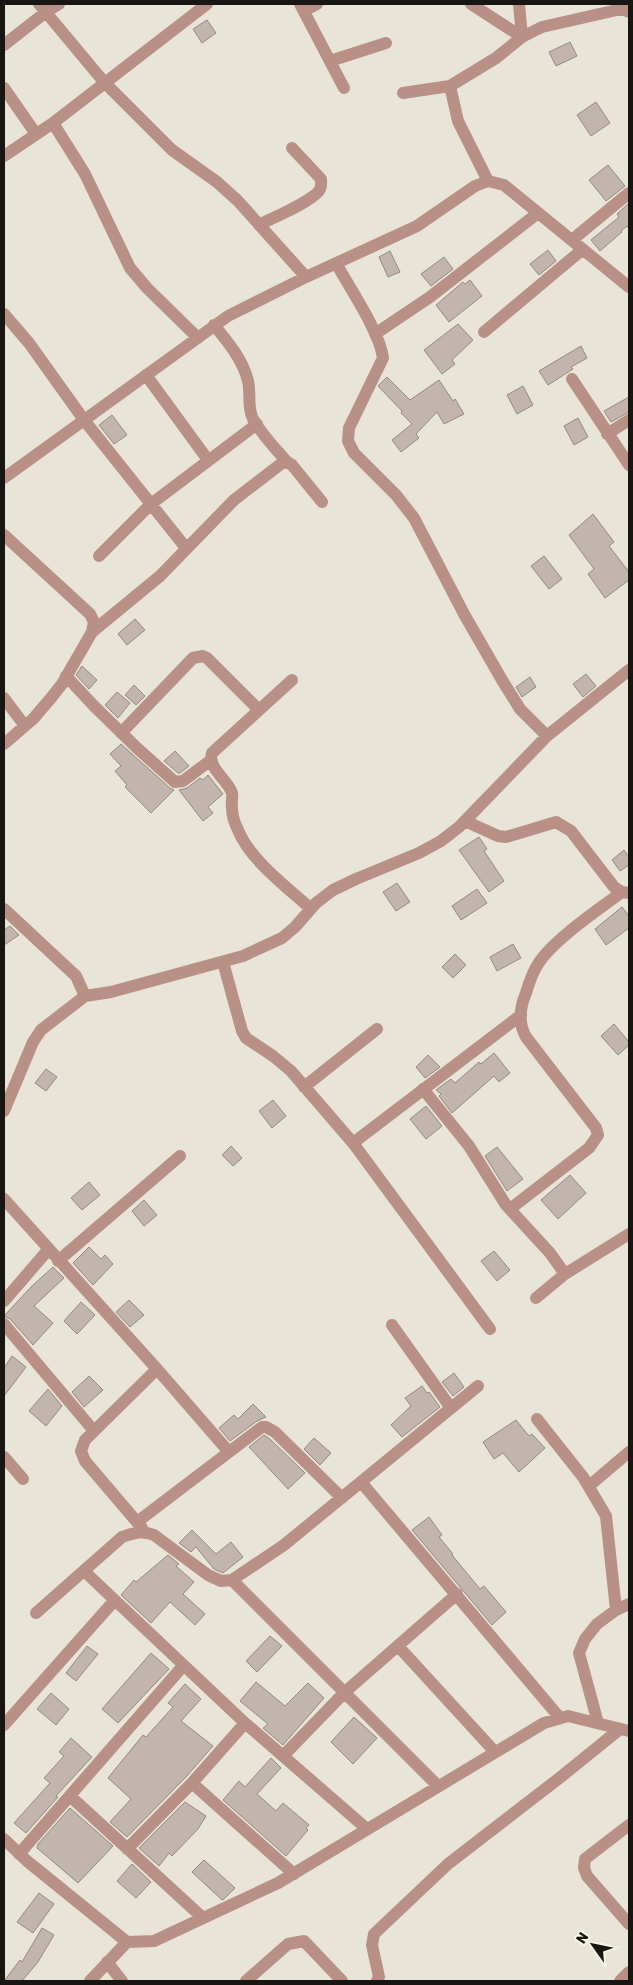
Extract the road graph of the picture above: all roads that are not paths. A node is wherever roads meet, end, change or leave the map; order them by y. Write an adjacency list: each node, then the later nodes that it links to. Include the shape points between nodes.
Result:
1 (58, 4): 7 (street)
2 (207, 4): 13 (street)
3 (317, 4): 6 (street)
4 (471, 4): 9 (street)
5 (519, 4): 9 (street)
6 (302, 7): 12 (street)
7 (42, 8): 11 (street); 13 (street)
8 (629, 12): 9 (street, via 617,10 542,27)
9 (522, 37): 14 (street, via 496,58)
10 (386, 43): 12 (street)
11 (4, 44)
12 (330, 61): 15 (street)
13 (104, 82): 18 (street); 25 (street, via 172,150 217,182)
14 (450, 86): 17 (street); 22 (street, via 458,121)
15 (344, 88)
16 (5, 93): 19 (street)
17 (403, 93)
18 (53, 123): 19 (street); 35 (street, via 85,174 130,268)
19 (36, 134): 21 (street)
20 (292, 148): 25 (street, via 321,179 319,191)
21 (4, 156)
22 (488, 181): 24 (street, via 504,185); 28 (street, via 475,186 417,226)
23 (629, 193): 26 (street)
24 (538, 213): 26 (street); 34 (street, via 430,297)
25 (259, 225): 29 (street)
26 (572, 240): 27 (street)
27 (583, 249): 30 (street); 33 (street)
28 (336, 263): 29 (street); 34 (street)
29 (306, 277): 32 (street)
30 (629, 287)
31 (4, 314): 38 (street)
32 (214, 325): 35 (street); 40 (street, via 234,350 245,372 251,414)
33 (484, 332)
34 (375, 334): 59 (street, via 382,349 382,358 349,428 348,442 354,453 414,518 464,614 520,710)
35 (198, 338): 36 (street)
36 (146, 375): 38 (street); 42 (street)
37 (572, 378): 41 (street)
38 (84, 420): 45 (street); 47 (street)
39 (629, 420): 41 (street)
40 (257, 424): 42 (street); 43 (street)
41 (607, 434): 44 (street)
42 (208, 460): 47 (street)
43 (287, 462): 46 (street); 49 (street, via 234,500)
44 (629, 466)
45 (4, 478)
46 (322, 502)
47 (151, 504): 49 (street); 50 (street)
48 (4, 536): 51 (street, via 90,614 94,622)
49 (186, 548): 51 (street, via 160,576)
50 (99, 556)
51 (92, 632): 53 (street)
52 (629, 670): 59 (street)
53 (66, 676): 57 (street); 58 (street)
54 (292, 680): 56 (street)
55 (4, 698): 57 (street)
56 (259, 710): 58 (street, via 207,658 199,656 193,658); 61 (street, via 212,753)
57 (25, 726): 60 (street)
58 (121, 733): 61 (street, via 175,782)
59 (547, 736): 62 (street)
60 (4, 744)
61 (211, 760): 65 (street, via 232,793 232,809 245,843 254,856)
62 (465, 821): 63 (street, via 506,837 556,822 571,831 614,887); 65 (street, via 442,841 333,890)
63 (626, 892): 68 (street, via 555,944 545,955 534,973)
64 (4, 909): 67 (street, via 76,976)
65 (310, 909): 66 (street, via 282,938)
66 (223, 962): 67 (street); 70 (street, via 246,1038 291,1071)
67 (85, 996): 71 (street, via 40,1030)
68 (520, 1015): 72 (street); 77 (street, via 526,1037 596,1128 598,1135 589,1148)
69 (377, 1029): 70 (street)
70 (304, 1087): 74 (street)
71 (8, 1088): 73 (street)
72 (423, 1089): 74 (street); 77 (street, via 469,1146)
73 (4, 1111)
74 (353, 1144): 86 (street)
75 (180, 1156): 80 (street)
76 (4, 1199): 79 (street)
77 (510, 1209): 81 (street)
78 (629, 1234): 81 (street)
79 (48, 1250): 80 (street); 83 (street)
80 (58, 1261): 87 (street)
81 (565, 1274): 82 (street)
82 (536, 1298)
83 (4, 1301)
84 (4, 1324): 91 (street)
85 (392, 1325): 89 (street)
86 (490, 1329)
87 (157, 1369): 91 (street); 92 (street)
88 (478, 1386): 89 (street)
89 (451, 1408): 96 (street)
90 (537, 1419): 97 (street)
91 (94, 1431): 99 (street, via 83,1445 85,1461)
92 (228, 1452): 98 (street, via 266,1427); 99 (street)
93 (629, 1452): 97 (street)
94 (4, 1457): 95 (street)
95 (23, 1479)
96 (361, 1482): 98 (street); 102 (street)
97 (589, 1486): 105 (street, via 606,1516)
98 (342, 1498): 101 (street, via 284,1545)
99 (141, 1526): 100 (street); 101 (street, via 208,1575)
100 (84, 1571): 103 (street); 106 (street)
101 (232, 1580): 109 (street)
102 (457, 1594): 107 (street); 110 (street)
103 (114, 1600): 108 (street); 113 (street)
104 (629, 1604): 105 (street)
105 (616, 1610): 112 (street, via 597,1624 578,1652)
106 (36, 1613)
107 (398, 1646): 109 (street); 115 (street)
108 (183, 1666): 111 (street); 119 (street)
109 (345, 1692): 116 (street); 118 (street)
110 (560, 1718): 112 (street, via 568,1716); 115 (street, via 544,1723)
111 (245, 1723): 116 (street); 117 (street)
112 (598, 1723): 114 (street)
113 (4, 1725)
114 (625, 1730): 135 (street, via 448,1864 374,1934 372,1946 379,1977)
115 (495, 1752): 118 (street)
116 (283, 1756): 121 (street)
117 (192, 1783): 123 (street); 125 (street)
118 (438, 1786): 121 (street)
119 (70, 1796): 123 (street); 124 (street)
120 (629, 1825): 127 (street, via 586,1859 584,1868 587,1876)
121 (368, 1829): 125 (street)
122 (4, 1839): 124 (street)
123 (127, 1849): 126 (street)
124 (19, 1854): 128 (street)
125 (294, 1874): 126 (street)
126 (203, 1918): 128 (street, via 154,1941)
127 (629, 1924)
128 (127, 1942): 129 (street)
129 (108, 1962): 131 (street); 132 (street)
130 (629, 1972): 136 (street)
131 (90, 1981)
132 (122, 1981)
133 (246, 1981): 134 (street, via 288,1944 304,1941)
134 (342, 1981)
135 (377, 1981)
136 (620, 1981)

